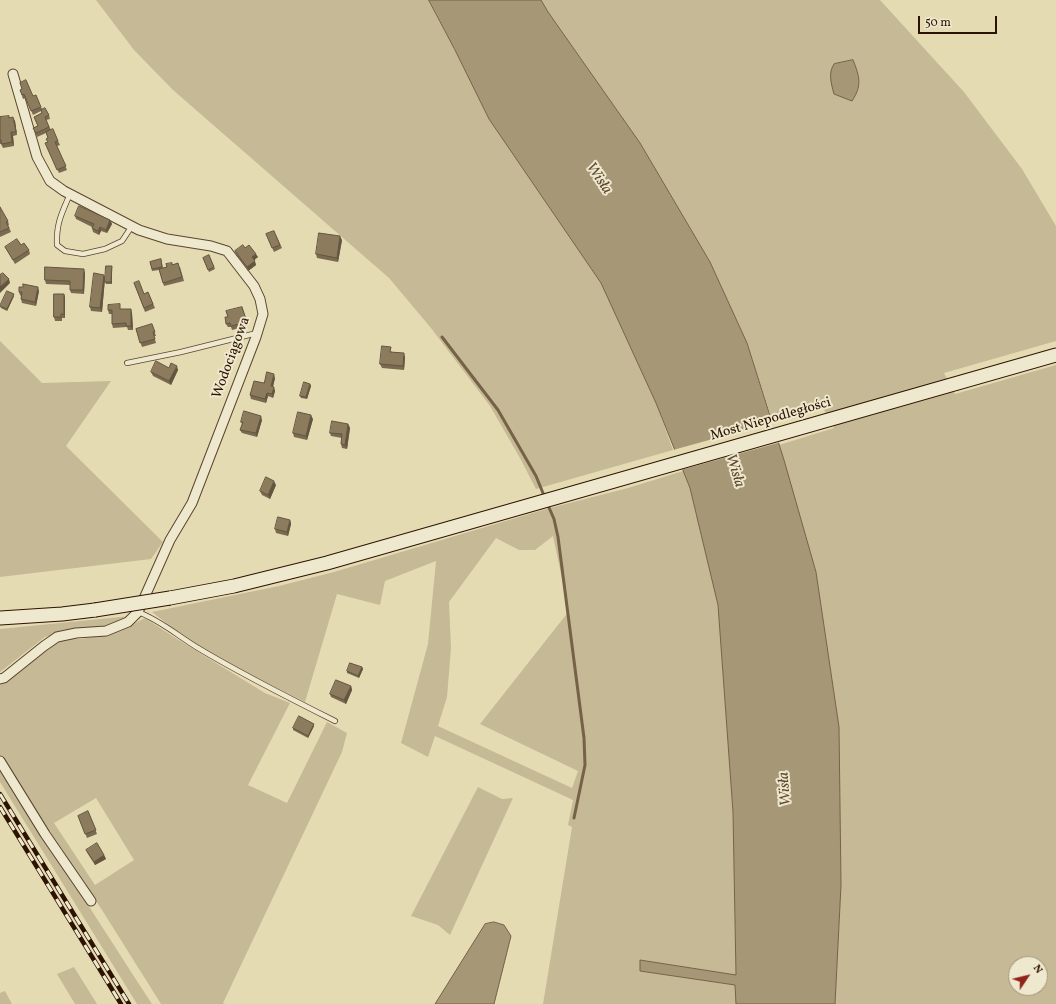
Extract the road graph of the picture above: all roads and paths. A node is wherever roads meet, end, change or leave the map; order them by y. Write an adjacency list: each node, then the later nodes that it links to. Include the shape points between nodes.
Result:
1 (13, 74): 2 (street, Wodociągowa, via 37,157 50,181)
2 (70, 194): 3 (street, Wodociągowa); 3 (lane, via 56,231 57,245 65,251 83,254 105,249 122,242)
3 (132, 226): 4 (street, Wodociągowa, via 167,239 212,246 226,251 254,286 260,299 263,314)
4 (257, 333): 6 (lane); 7 (street, Wodociągowa, via 192,503 170,540)
5 (1056, 355): 8 (main road, Most Niepodległości, bridge, via 285,574 234,586 94,610)
6 (127, 363)
7 (138, 612): 9 (street, Wodociągowa, via 128,622 106,631 57,637); 10 (lane, via 150,616 198,648 274,691)
8 (0, 618)
9 (0, 679)
10 (336, 721)
11 (0, 761): 12 (street, via 45,834)
12 (91, 901)

